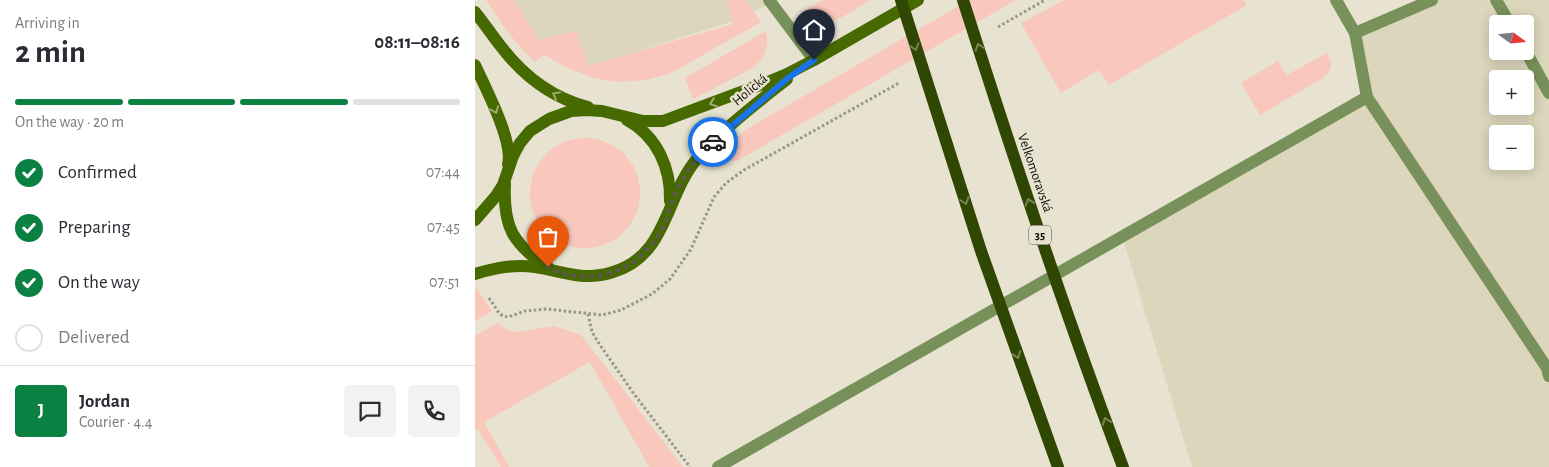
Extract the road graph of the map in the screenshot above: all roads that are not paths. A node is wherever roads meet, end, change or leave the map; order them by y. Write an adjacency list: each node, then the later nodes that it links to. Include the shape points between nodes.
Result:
1 (769, 0): 12 (lane)
2 (901, 0): 25 (main road, one-way to 25, via 981,251)
3 (918, 0): 12 (street, Holická)
4 (963, 0): 26 (main road, Velkomoravská / 35, one-way to 4, via 1011,151)
5 (1336, 0): 10 (lane)
6 (1432, 0): 10 (lane)
7 (1496, 0): 9 (lane)
8 (475, 12): 16 (street, one-way to 8, via 562,98 531,78 509,57)
9 (1505, 15)
10 (1355, 33): 15 (lane)
11 (1531, 60): 14 (lane)
12 (810, 62): 17 (street, Holická, one-way to 17, via 768,82 663,121); 19 (street, Holická, via 705,149 689,169)
13 (475, 65): 18 (street, one-way to 18, via 505,138 509,160)
14 (1549, 92)
15 (1367, 97): 23 (lane, via 1547,368); 24 (lane)
16 (602, 111): 17 (street, Holická); 18 (street, Holická, via 571,111 539,125 521,143)
17 (619, 116): 19 (street, Holická, via 642,130 663,159 670,185)
18 (506, 171): 20 (street, Holická, via 496,196); 22 (street, Holická, via 505,215 516,240 535,259)
19 (667, 216): 22 (street, Holická, via 654,243 630,265 599,276)
20 (475, 220)
21 (475, 274): 22 (street, Holická, via 502,266 536,267)
22 (566, 274)
23 (1549, 376)
24 (727, 465)
25 (1058, 467)
26 (1123, 467)

